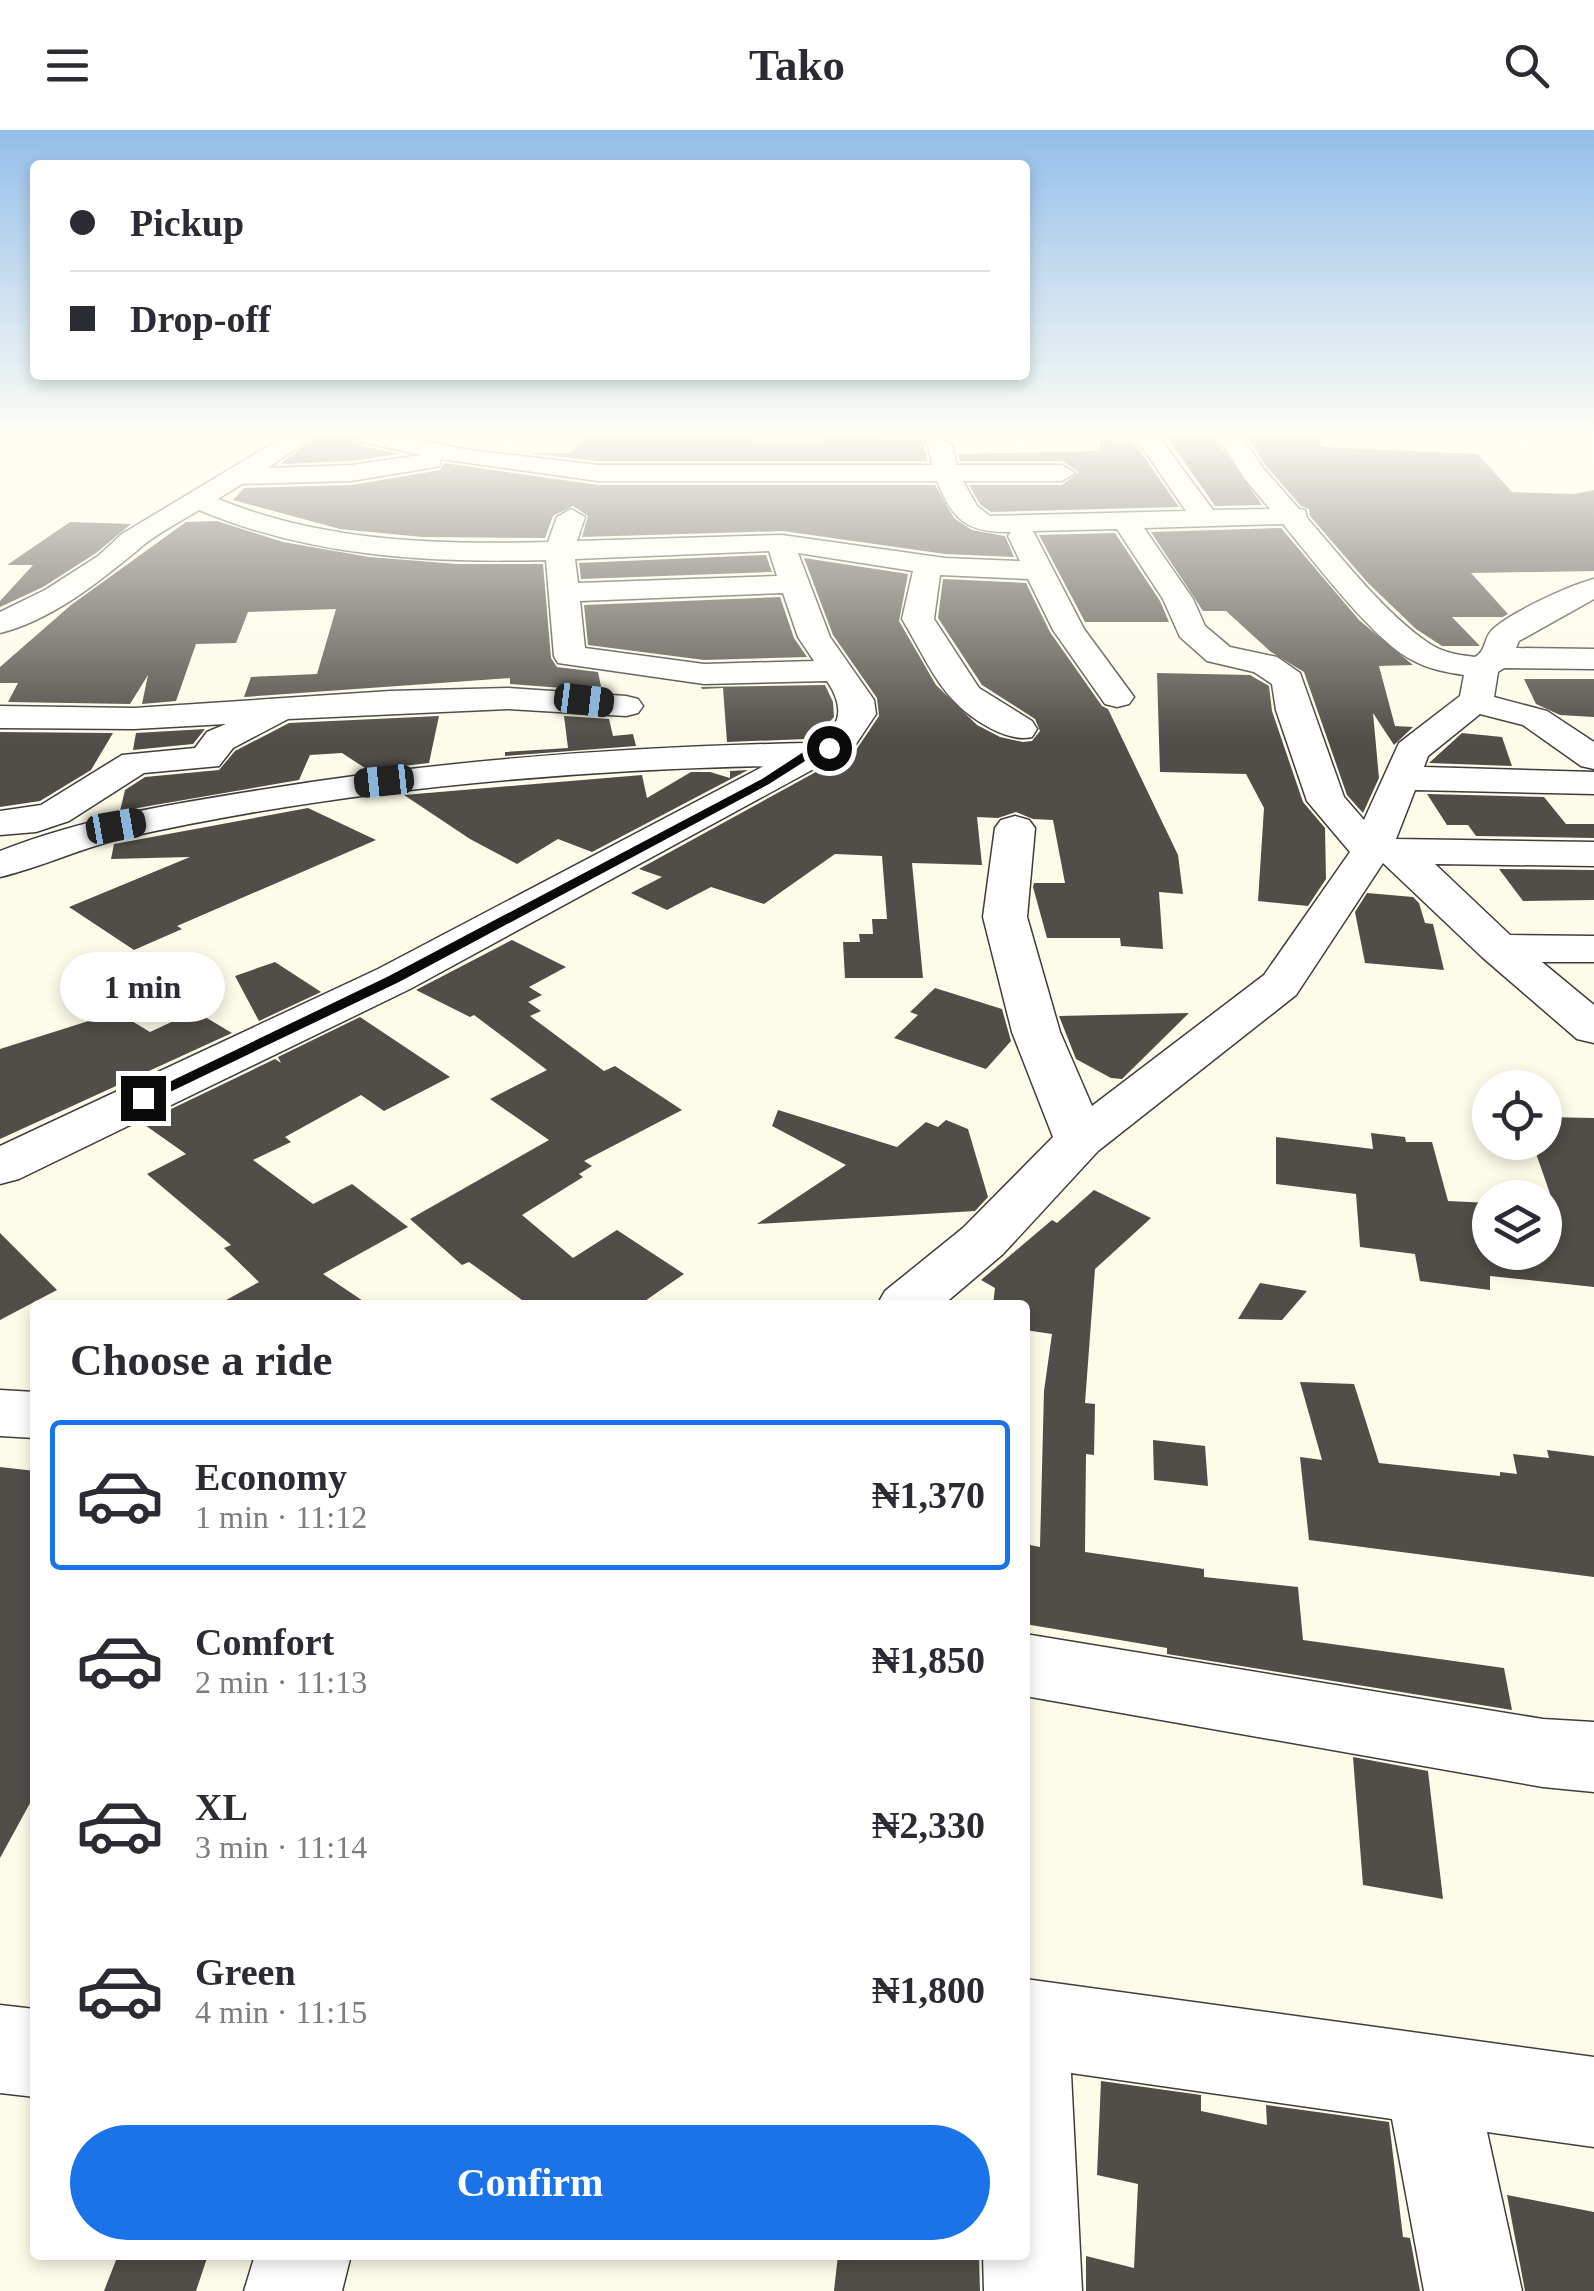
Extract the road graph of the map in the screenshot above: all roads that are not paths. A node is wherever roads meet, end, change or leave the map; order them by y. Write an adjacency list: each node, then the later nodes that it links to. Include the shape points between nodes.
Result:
1 (136, 538): 16 (street, via 56,596)
2 (322, 538): 9 (street, via 436,550)
3 (564, 538): 9 (street)
4 (852, 538): 10 (street)
5 (1023, 538): 12 (street)
6 (1123, 538): 34 (street, via 1178,599 1192,630 1219,654 1265,664 1288,680 1326,801)
7 (1313, 538): 20 (street, via 1418,651)
8 (780, 543): 9 (street); 10 (street); 13 (street)
9 (560, 550): 15 (street)
10 (855, 550): 11 (street)
11 (930, 565): 12 (street); 25 (street, via 918,618 966,695)
12 (1039, 570): 21 (street)
13 (793, 584): 15 (street); 19 (street, via 814,637)
14 (1594, 588): 20 (street, via 1504,636)
15 (566, 592): 17 (street)
16 (0, 624)
17 (570, 656): 19 (street, via 704,674); 22 (street)
18 (1594, 659): 20 (street)
19 (837, 670): 26 (street, via 857,700 858,714 841,739)
20 (1484, 676): 28 (street); 29 (street, via 1412,751)
21 (1117, 697)
22 (626, 706): 23 (street, via 467,696); 27 (street)
23 (294, 707): 24 (street, via 152,718); 32 (street, via 220,740 206,758 135,764 55,813)
24 (0, 717)
25 (1020, 728)
26 (809, 754): 27 (street); 30 (street)
27 (680, 756): 30 (street); 36 (street, via 353,784 98,830)
28 (1594, 758)
29 (1399, 778): 31 (street); 34 (street)
30 (766, 782): 41 (street, via 394,979)
31 (1594, 783)
32 (0, 823)
33 (1015, 828): 40 (street, via 1005,917 1036,1032)
34 (1386, 852): 35 (street); 37 (street); 40 (street, via 1280,985)
35 (1594, 854)
36 (0, 866)
37 (1498, 948): 38 (street); 39 (street)
38 (1594, 949)
39 (1594, 1029)
40 (1080, 1140): 42 (street, via 982,1241)
41 (0, 1167)
42 (912, 1300)
43 (0, 1413): 44 (street)
44 (30, 1415)
45 (1030, 1666): 46 (street)
46 (1594, 1758)
47 (1030, 2024): 50 (street)
48 (0, 2049): 49 (street)
49 (30, 2052)
50 (1430, 2079): 51 (street); 56 (street)
51 (1594, 2102)
52 (1030, 2214): 55 (street)
53 (302, 2260): 54 (street)
54 (293, 2291)
55 (1032, 2291)
56 (1474, 2291)

